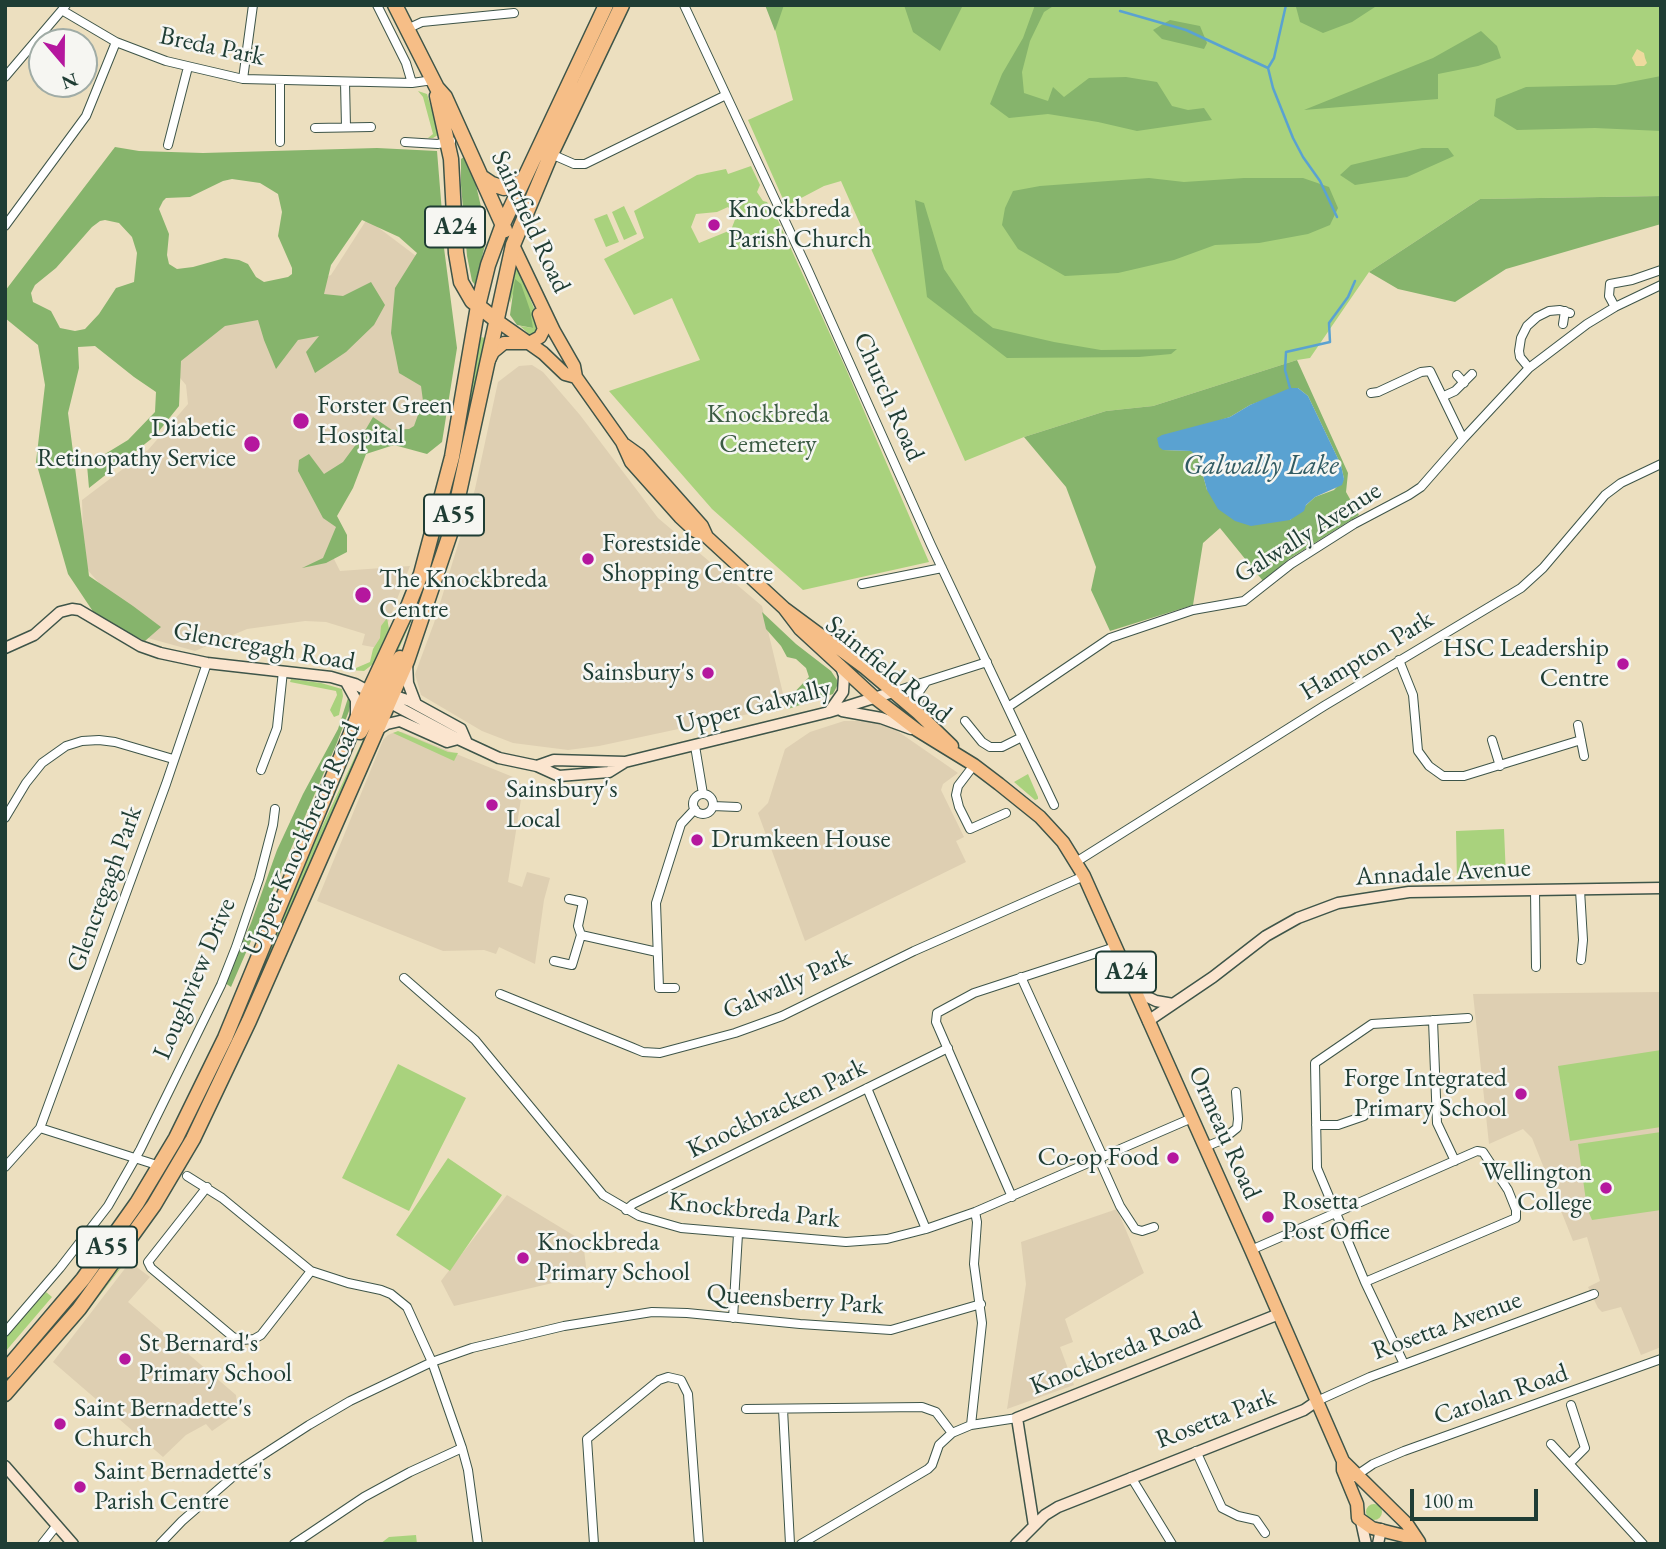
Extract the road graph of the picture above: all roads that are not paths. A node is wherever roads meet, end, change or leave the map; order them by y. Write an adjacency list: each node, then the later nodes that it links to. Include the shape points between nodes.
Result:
1 (253, 5): 13 (street)
2 (377, 5): 16 (street)
3 (395, 5): 9 (highway, Saintfield Road / A24)
4 (606, 5): 29 (highway, A55)
5 (622, 5): 27 (highway, A55)
6 (684, 5): 18 (street, Church Road)
7 (64, 8): 10 (street, Breda Park); 12 (street)
8 (513, 13): 9 (street, via 430,21)
9 (407, 29): 17 (highway, Saintfield Road / A24)
10 (116, 42): 11 (street, Breda Park); 31 (street, via 86,116)
11 (188, 66): 13 (street, Breda Park); 26 (street)
12 (5, 77)
13 (243, 79): 14 (street, Breda Park)
14 (280, 82): 15 (street, Breda Park); 23 (street)
15 (345, 82): 16 (street, Breda Park); 19 (street)
16 (412, 83): 17 (street, Breda Park)
17 (435, 84): 22 (highway, Saintfield Road / A24); 25 (highway, Saintfield Road / A24)
18 (726, 95): 27 (street, via 584,164); 51 (street, Church Road)
19 (346, 127): 20 (street); 21 (street)
20 (371, 127)
21 (316, 128)
22 (464, 136): 25 (street); 28 (highway, Saintfield Road / A24)
23 (280, 142)
24 (405, 142): 25 (street)
25 (449, 142): 36 (highway, Saintfield Road / A24, via 458,270 467,294)
26 (168, 145)
27 (551, 154): 32 (highway, A55)
28 (482, 177): 29 (highway, via 504,188); 30 (highway, Saintfield Road / A24)
29 (522, 182): 30 (highway, A55)
30 (503, 224): 32 (highway, Saintfield Road / A24); 36 (highway, Upper Knockbreda Road / A55)
31 (5, 226)
32 (513, 245): 34 (main road, Saintfield Road / A24); 38 (highway, Upper Knockbreda Road / A55)
33 (1661, 270): 37 (street, via 1610,284 1609,296)
34 (532, 284): 40 (main road, A24, via 530,295 544,329); 45 (main road, Saintfield Road / A24)
35 (1661, 285): 37 (street, Galwally Avenue)
36 (478, 306): 38 (highway, Saintfield Road / A24); 66 (highway, Upper Knockbreda Road / A55, via 457,433)
37 (1615, 307): 42 (street, Galwally Avenue)
38 (496, 320): 40 (main road, Saintfield Road / A24); 41 (highway, Upper Knockbreda Road / A55)
39 (1563, 324): 42 (street, via 1567,312 1554,310 1527,326 1519,351)
40 (529, 343): 41 (main road, via 498,346); 45 (main road, Saintfield Road / A24, via 565,374)
41 (487, 365): 54 (highway, Upper Knockbreda Road / A55, via 450,534)
42 (1529, 368): 49 (street, Galwally Avenue)
43 (1472, 374): 46 (street)
44 (1457, 375): 46 (street)
45 (576, 377): 53 (main road, Saintfield Road / A24, via 631,462 680,517)
46 (1464, 383): 48 (street)
47 (1371, 393): 48 (street, via 1427,370)
48 (1444, 397): 49 (street)
49 (1463, 439): 69 (street, Galwally Avenue, via 1422,487 1291,564 1244,601 1193,610 1110,638)
50 (1661, 464): 57 (street, Hampton Park, via 1605,495 1521,588)
51 (942, 568): 52 (street); 59 (street, Church Road)
52 (862, 584)
53 (784, 608): 55 (main road, Saintfield Road / A24); 61 (main road, Saintfield Road / A24)
54 (420, 624): 58 (highway, Upper Knockbreda Road / A55); 66 (highway)
55 (826, 639): 65 (main road, Saintfield Road / A24); 67 (main road, via 871,685)
56 (5, 648): 60 (street, Glencregagh Road, via 72,609 140,646)
57 (1399, 660): 86 (street, via 1413,695 1415,744 1429,766 1453,777); 98 (street, Hampton Park)
58 (407, 661): 66 (highway, Upper Knockbreda Road / A55); 68 (street, via 408,683)
59 (987, 662): 64 (street); 69 (street, Church Road)
60 (207, 663): 62 (street, Glencregagh Road); 84 (street, Glencregagh Park)
61 (841, 667): 67 (main road, Saintfield Road / A24); 70 (street, via 843,692)
62 (283, 671): 63 (street, Glencregagh Road); 87 (street, via 277,728)
63 (346, 682): 66 (street, Glencregagh Road); 74 (street, via 357,704)
64 (926, 682): 65 (street); 71 (street, via 919,692)
65 (893, 692): 67 (street, Upper Galwally); 71 (main road, Saintfield Road / A24); 81 (main road, via 899,707)
66 (382, 696): 68 (street); 74 (highway, Upper Knockbreda Road / A55); 75 (highway, Upper Knockbreda Road / A55); 80 (street, Upper Galwally); 88 (highway)
67 (876, 698): 70 (street, Upper Galwally); 76 (main road, Saintfield Road / A24)
68 (416, 704): 80 (street, via 461,729)
69 (1008, 708): 77 (street, Church Road)
70 (833, 711): 76 (street, via 881,718); 82 (street, Upper Galwally)
71 (918, 713): 85 (main road, Saintfield Road / A24)
72 (965, 721): 77 (street, via 990,747 1002,747)
73 (1578, 725): 79 (street)
74 (352, 730): 88 (highway, Upper Knockbreda Road / A55)
75 (377, 730): 80 (street, via 400,721 447,742); 133 (highway, Upper Knockbreda Road / A55, via 239,1043)
76 (917, 730): 81 (main road, Saintfield Road / A24)
77 (1022, 737): 90 (street, Church Road)
78 (1492, 740): 86 (street)
79 (1581, 740): 83 (street); 86 (street)
80 (462, 741): 82 (street, Upper Galwally, via 499,758 570,776 609,772 625,762)
81 (940, 745): 85 (main road, Saintfield Road / A24)
82 (695, 746): 89 (street)
83 (1584, 757)
84 (173, 759): 96 (street, via 116,742 66,746 42,763); 127 (street, Glencregagh Park)
85 (971, 763): 95 (street, via 956,795 970,829); 97 (main road, Saintfield Road / A24)
86 (1500, 766)
87 (261, 770)
88 (330, 785): 133 (highway, Upper Knockbreda Road / A55, via 191,1110)
89 (703, 794): 91 (street, via 711,797); 94 (street, via 695,799)
90 (1054, 805)
91 (713, 806): 92 (street); 94 (street, via 705,814)
92 (737, 807)
93 (275, 809): 129 (street, Loughview Drive, via 259,879 236,947)
94 (695, 809): 106 (street, via 681,824 659,894)
95 (1006, 813)
96 (5, 818)
97 (1053, 829): 98 (main road, Ormeau Road / A24)
98 (1076, 862): 99 (main road, Ormeau Road / A24)
99 (1084, 876): 105 (main road, Ormeau Road / A24); 114 (street, Galwally Park, via 782,1016 660,1053 631,1048)
100 (1661, 888): 101 (street, Annadale Avenue)
101 (1580, 890): 102 (street, Annadale Avenue); 107 (street)
102 (1535, 891): 109 (street); 115 (street, Annadale Avenue, via 1409,892 1338,903 1266,936)
103 (569, 899): 104 (street, via 583,902)
104 (580, 935): 106 (street); 108 (street, via 572,965)
105 (1115, 947): 110 (street); 113 (main road, Ormeau Road / A24)
106 (657, 952): 112 (street, via 659,988)
107 (1581, 960)
108 (554, 961)
109 (1536, 967)
110 (1021, 977): 119 (street, via 974,993 937,1013 936,1022); 130 (street)
111 (404, 978): 136 (street, Knockbreda Park, via 475,1040 589,1180)
112 (675, 988)
113 (1135, 991): 115 (street); 118 (main road, Ormeau Road / A24)
114 (500, 994)
115 (1173, 1004): 118 (street, Annadale Avenue)
116 (1468, 1018): 117 (street)
117 (1433, 1020): 126 (street, via 1372,1024 1317,1060); 131 (street, via 1437,1123)
118 (1148, 1021): 125 (main road, Ormeau Road / A24)
119 (948, 1048): 120 (street, Knockbracken Park); 135 (street)
120 (867, 1088): 136 (street, Knockbracken Park); 140 (street)
121 (1236, 1092): 124 (street)
122 (1364, 1103): 126 (street, via 1364,1116 1338,1125)
123 (1226, 1108): 124 (street)
124 (1237, 1108): 128 (street, via 1237,1128)
125 (1192, 1118): 128 (main road, Ormeau Road / A24); 130 (street, Knockbreda Park)
126 (1316, 1125): 138 (street, via 1317,1168)
127 (40, 1128): 129 (street); 132 (street)
128 (1205, 1147): 142 (main road, Ormeau Road / A24)
129 (135, 1158): 133 (street); 149 (street, Loughview Drive, via 108,1206)
130 (1101, 1158): 135 (street, Knockbreda Park); 139 (street, via 1120,1206 1135,1229)
131 (1455, 1161): 138 (street); 144 (street, via 1483,1152 1508,1190 1516,1218)
132 (5, 1167)
133 (173, 1172): 134 (street); 150 (highway, Upper Knockbreda Road / A55, via 115,1262); 154 (highway, Upper Knockbreda Road / A55, via 137,1203 83,1279)
134 (207, 1187): 143 (street); 143 (street, via 148,1262 233,1337 242,1340 261,1335)
135 (1012, 1197): 137 (street, Knockbreda Park)
136 (626, 1210): 141 (street, Knockbreda Park, via 652,1222)
137 (975, 1212): 140 (street, Knockbreda Park); 146 (street, via 974,1264)
138 (1336, 1213): 142 (street); 144 (street)
139 (1154, 1227)
140 (926, 1229): 141 (street, Knockbreda Park, via 887,1239 846,1242)
141 (738, 1234): 148 (street)
142 (1251, 1250): 147 (main road, Ormeau Road / A24)
143 (311, 1271): 152 (street, via 398,1299 412,1314)
144 (1365, 1282): 153 (street)
145 (1594, 1294): 153 (street, Rosetta Avenue)
146 (981, 1304): 148 (street, Queensberry Park, via 891,1330); 162 (street)
147 (1279, 1314): 156 (main road, Ormeau Road / A24); 161 (street, Knockbreda Road)
148 (733, 1318): 152 (street, Queensberry Park, via 652,1312 564,1326)
149 (5, 1332)
150 (58, 1334): 155 (highway, Upper Knockbreda Road / A55); 158 (highway, via 43,1363)
151 (1661, 1359): 170 (street, Carolan Road, via 1404,1451)
152 (432, 1362): 165 (street); 183 (street, Queensberry Park, via 350,1401 268,1451 215,1491)
153 (1404, 1364): 156 (street, Rosetta Avenue)
154 (5, 1371)
155 (5, 1394)
156 (1317, 1401): 166 (street, Rosetta Park); 167 (main road, Ormeau Road / A24)
157 (1570, 1405): 168 (street, via 1585,1448)
158 (5, 1406)
159 (746, 1409): 160 (street)
160 (783, 1409): 163 (street, via 922,1407 936,1412); 188 (street)
161 (1017, 1418): 162 (street); 177 (street, Knockbreda Road)
162 (971, 1425): 163 (street)
163 (952, 1433): 189 (street, via 939,1446 928,1469)
164 (1551, 1444): 168 (street)
165 (462, 1448): 184 (street, via 364,1497); 185 (street)
166 (1196, 1451): 171 (street, Rosetta Park); 179 (street, via 1222,1508 1256,1520)
167 (1343, 1461): 170 (main road, Ormeau Road / A24); 173 (main road, Ormeau Road / A24)
168 (1570, 1463): 194 (street)
169 (5, 1466): 176 (street)
170 (1357, 1475): 172 (main road, Ormeau Road / A24); 173 (street, via 1353,1477)
171 (1131, 1477): 177 (street, Rosetta Park, via 1058,1507); 191 (street, Rosetta Park)
172 (1375, 1494): 173 (main road); 174 (main road, Ormeau Road / A24)
173 (1355, 1499): 175 (main road, Ormeau Road / A24)
174 (1390, 1507): 178 (main road); 180 (main road, Ormeau Road / A24)
175 (1361, 1521): 178 (main road, Ormeau Road / A24); 192 (street)
176 (57, 1525): 181 (street); 182 (street)
177 (1034, 1526): 190 (street)
178 (1381, 1529): 180 (main road, Ormeau Road / A24); 193 (street)
179 (1265, 1533)
180 (1418, 1541)
181 (42, 1544)
182 (73, 1544)
183 (160, 1544)
184 (294, 1544)
185 (478, 1544)
186 (594, 1544): 187 (street, via 587,1439 668,1377 681,1380 688,1394)
187 (699, 1544)
188 (790, 1544)
189 (801, 1544)
190 (1016, 1544)
191 (1172, 1544)
192 (1366, 1544)
193 (1378, 1544)
194 (1643, 1544)

